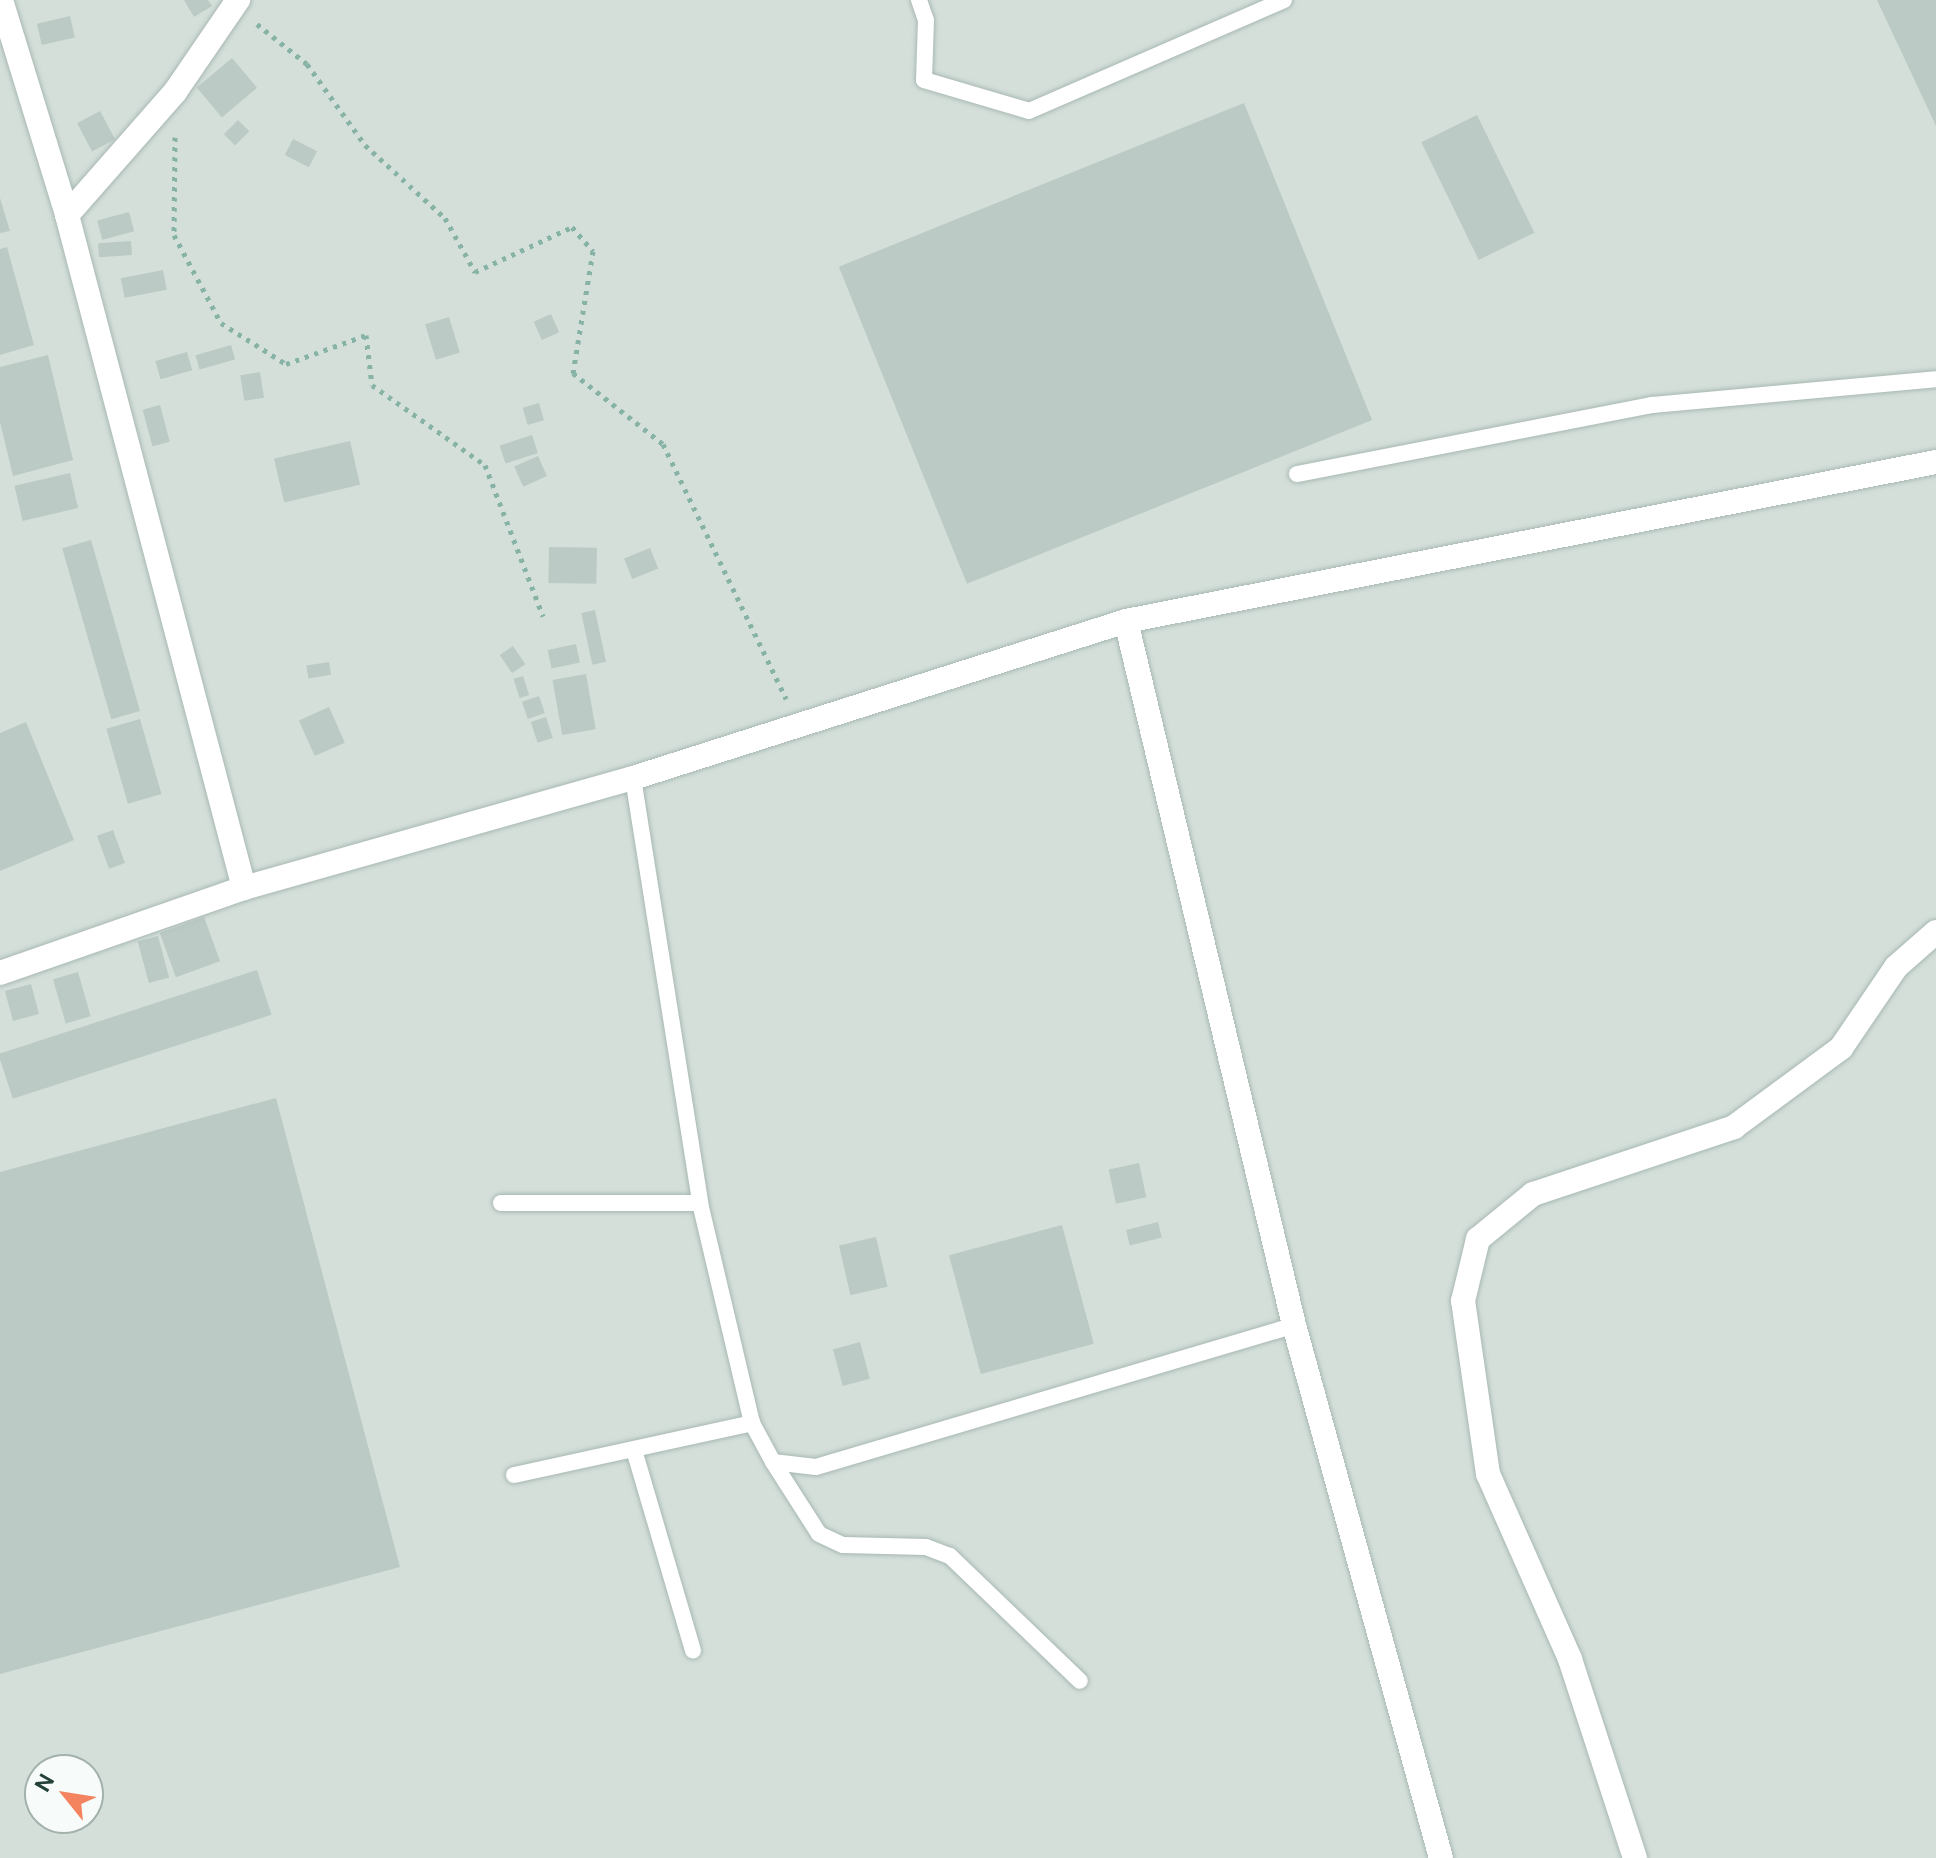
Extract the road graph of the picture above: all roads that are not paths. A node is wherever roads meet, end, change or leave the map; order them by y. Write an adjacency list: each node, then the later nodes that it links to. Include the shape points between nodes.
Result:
1 (1, 0): 5 (street)
2 (919, 0): 3 (lane, via 926,20 924,80 1029,111)
3 (1284, 0)
4 (236, 3): 5 (street, via 175,92)
5 (67, 215): 11 (street)
6 (1936, 379): 8 (lane, via 1652,405)
7 (1936, 462): 9 (street)
8 (1297, 474)
9 (1126, 621): 10 (street); 16 (street)
10 (633, 778): 11 (street); 15 (lane)
11 (244, 888): 13 (street)
12 (1936, 932): 24 (street, via 1896,967 1841,1048 1734,1127 1533,1194 1478,1239 1463,1301 1488,1474 1570,1659)
13 (0, 973)
14 (501, 1203): 15 (lane)
15 (700, 1203): 17 (lane)
16 (1294, 1325): 19 (lane, via 816,1467); 23 (street)
17 (752, 1423): 18 (lane); 19 (lane)
18 (634, 1450): 20 (lane); 21 (lane)
19 (773, 1462): 22 (lane, via 819,1534 843,1545 926,1547 950,1556)
20 (514, 1475)
21 (693, 1651)
22 (1080, 1681)
23 (1441, 1858)
24 (1635, 1858)

